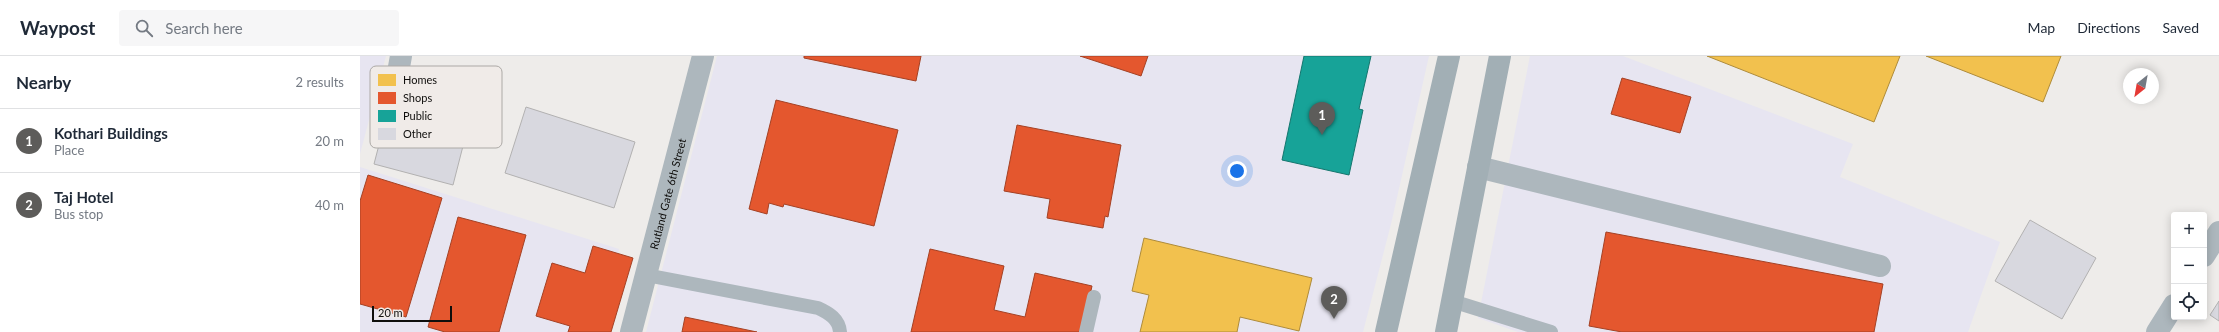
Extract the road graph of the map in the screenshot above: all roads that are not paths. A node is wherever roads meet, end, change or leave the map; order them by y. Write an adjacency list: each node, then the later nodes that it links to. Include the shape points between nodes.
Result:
1 (703, 56): 8 (street, Rutland Gate 6th Street)
2 (1449, 56): 15 (main road)
3 (1500, 56): 4 (main road)
4 (1478, 167): 7 (street); 10 (main road)
5 (2219, 232): 6 (street)
6 (2207, 251)
7 (1880, 266)
8 (646, 275): 12 (street, Rutland Gate 6th Street); 13 (lane, via 818,308 834,318 839,324)
9 (1094, 297): 14 (lane)
10 (1452, 301): 16 (main road); 17 (lane)
11 (2171, 310): 18 (street)
12 (631, 332)
13 (840, 332)
14 (1086, 332)
15 (1386, 332)
16 (1446, 332)
17 (1551, 332)
18 (2157, 332)

